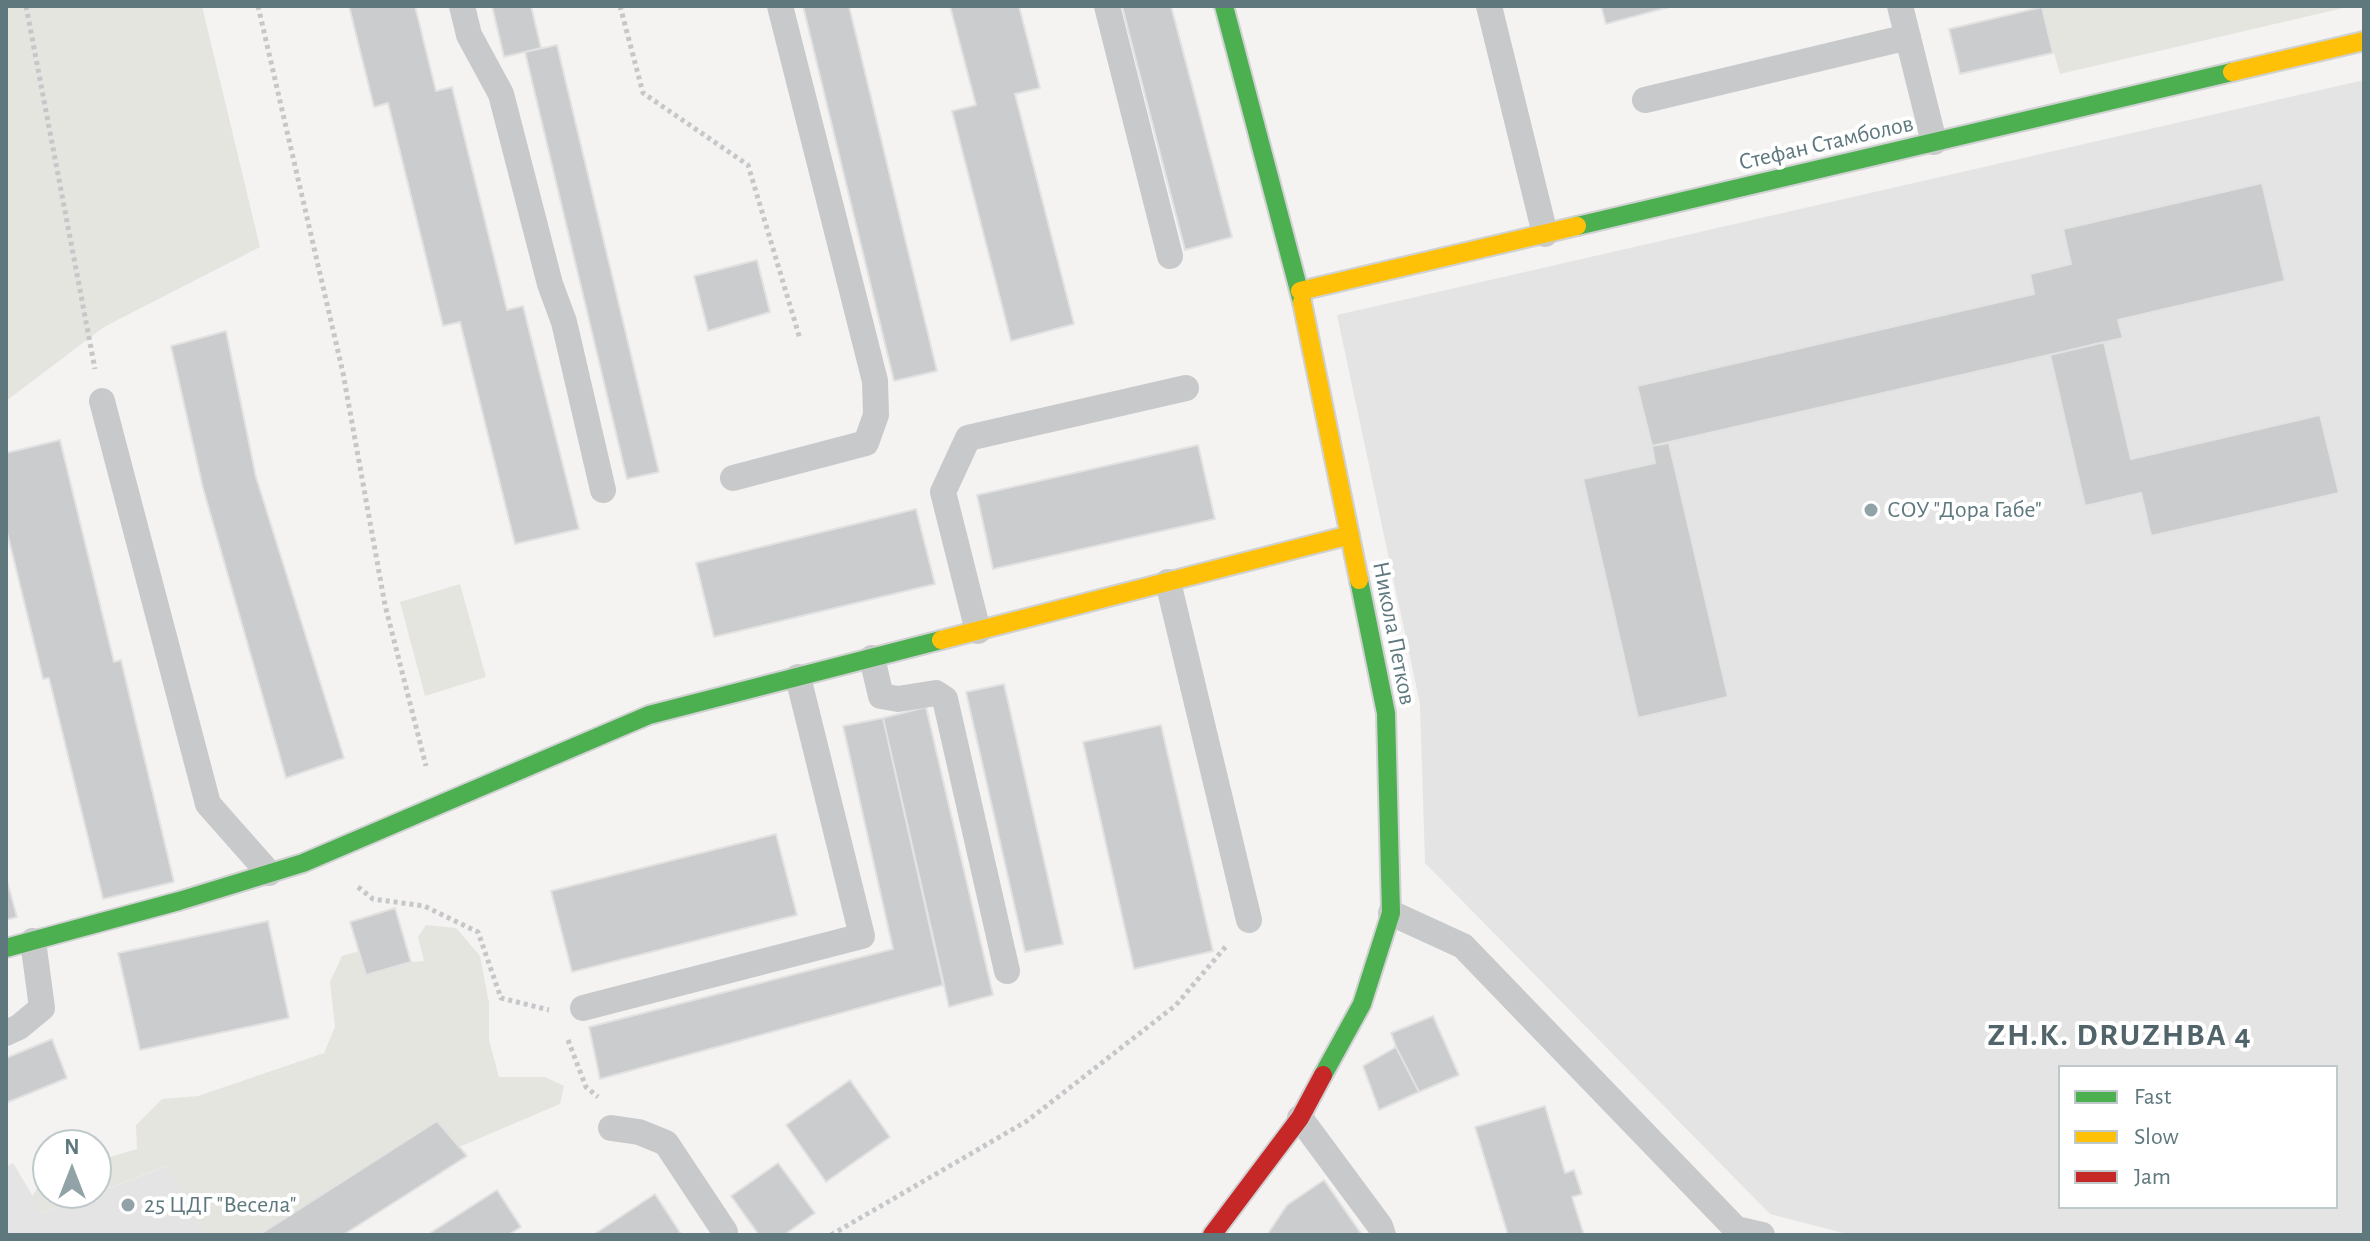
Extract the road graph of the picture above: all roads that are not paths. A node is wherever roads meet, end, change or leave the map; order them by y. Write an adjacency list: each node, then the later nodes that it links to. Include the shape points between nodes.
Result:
1 (462, 6): 17 (lane, via 469,35 501,94 564,322)
2 (780, 6): 16 (lane, via 875,381 876,415 866,443)
3 (1107, 6): 12 (lane)
4 (1224, 6): 13 (street, Никола Петков)
5 (1489, 6): 11 (lane)
6 (1900, 6): 7 (lane)
7 (1908, 37): 9 (lane); 10 (lane)
8 (2364, 41): 10 (street, Стефан Стамболов)
9 (1645, 100)
10 (1934, 142): 11 (street, Стефан Стамболов)
11 (1545, 234): 13 (street, Стефан Стамболов)
12 (1170, 256)
13 (1300, 291): 18 (street, Никола Петков)
14 (1186, 388): 20 (lane, via 968,438 943,492)
15 (102, 401): 23 (lane, via 208,804)
16 (733, 478)
17 (603, 490)
18 (1350, 535): 19 (street); 24 (street, Никола Петков, via 1386,713)
19 (1168, 582): 20 (street); 25 (lane)
20 (978, 631): 21 (street)
21 (872, 658): 22 (street); 28 (lane, via 881,696 936,693 945,699)
22 (798, 677): 23 (street, via 649,715); 29 (lane, via 862,936)
23 (269, 873): 26 (street)
24 (1391, 913): 31 (street, Никола Петков, via 1362,1004); 33 (lane, via 1463,946)
25 (1249, 920)
26 (33, 941): 27 (street); 30 (lane, via 42,1008)
27 (6, 948)
28 (1007, 971)
29 (571, 1010)
30 (6, 1033)
31 (1300, 1118): 35 (street, Никола Петков); 36 (lane)
32 (611, 1128): 34 (lane, via 666,1143)
33 (1745, 1233)
34 (725, 1235)
35 (1212, 1235)
36 (1383, 1235)

